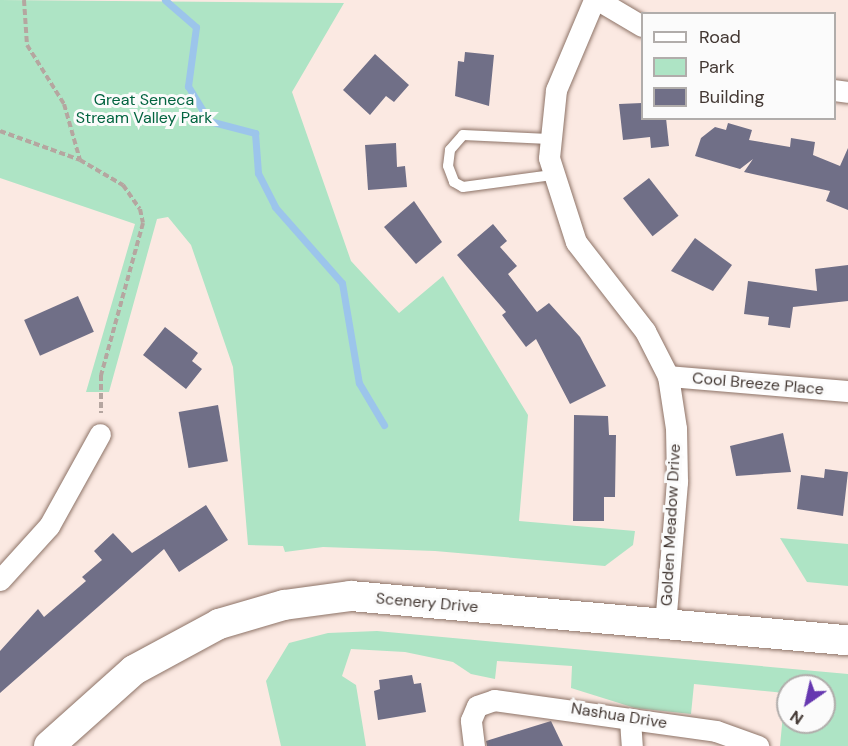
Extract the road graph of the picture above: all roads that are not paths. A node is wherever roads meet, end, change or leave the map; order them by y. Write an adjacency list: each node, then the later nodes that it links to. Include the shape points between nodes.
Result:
1 (594, 0): 4 (street, Golden Meadow Drive, via 556,90)
2 (598, 0): 3 (street)
3 (641, 25)
4 (549, 139): 5 (street, Golden Meadow Drive); 5 (lane, via 463,135 450,150 448,166 454,182 463,187)
5 (552, 175): 6 (street, Golden Meadow Drive, via 576,242 645,331)
6 (668, 376): 7 (street, Cool Breeze Place); 10 (street, Golden Meadow Drive, via 676,428 677,482)
7 (848, 391)
8 (100, 434): 9 (street, via 49,526)
9 (0, 580)
10 (665, 624): 11 (street, Scenery Drive); 13 (street, Scenery Drive, via 351,596 285,605 219,624 134,670)
11 (848, 640)
12 (630, 720): 14 (street, Nashua Drive, via 537,702 494,700 477,706 471,720); 15 (street); 16 (street, Nashua Drive, via 716,730)
13 (49, 746)
14 (474, 746)
15 (632, 746)
16 (758, 746)

